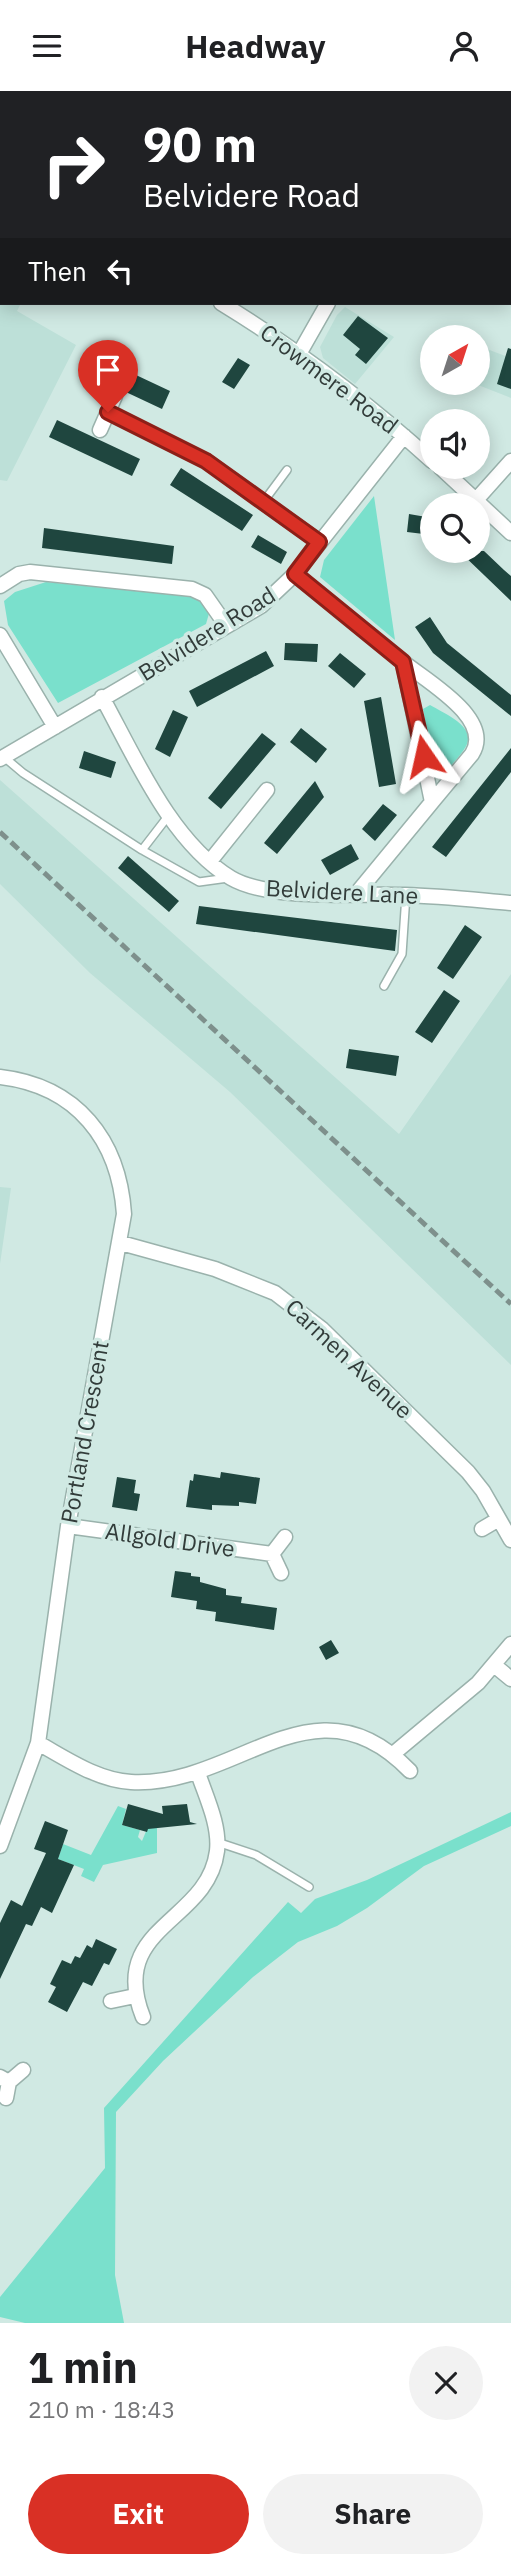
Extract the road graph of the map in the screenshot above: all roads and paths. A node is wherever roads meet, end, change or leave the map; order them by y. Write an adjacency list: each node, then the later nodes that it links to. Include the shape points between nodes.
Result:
1 (224, 305): 3 (street, Crowmere Road)
2 (327, 305): 3 (street)
3 (299, 354): 7 (street, Crowmere Road)
4 (116, 396): 5 (street)
5 (108, 412): 6 (street); 14 (street, via 206,461)
6 (100, 430)
7 (404, 436): 8 (street, Crowmere Road); 17 (street, Belvidere Road)
8 (420, 450)
9 (511, 461): 13 (street)
10 (287, 470): 14 (lane)
11 (453, 479): 12 (street)
12 (468, 493)
13 (482, 493)
14 (264, 501): 17 (street)
15 (490, 513): 16 (street)
16 (511, 533)
17 (319, 542): 18 (street, Belvidere Road)
18 (295, 574): 20 (street, Belvidere Road, via 261,606); 22 (street)
19 (0, 586): 20 (street, via 30,572 192,589 205,595)
20 (226, 625): 23 (street, Belvidere Road)
21 (0, 635): 24 (street)
22 (403, 662): 27 (street); 27 (street, via 467,714 477,731 477,747)
23 (102, 697): 24 (street, Belvidere Road); 28 (street, Belvidere Lane)
24 (55, 727): 25 (street, Belvidere Road)
25 (2, 757): 29 (lane)
26 (267, 790): 30 (street)
27 (432, 802): 32 (street)
28 (169, 815): 29 (lane); 30 (street, Belvidere Lane)
29 (142, 850): 31 (lane, via 199,882)
30 (211, 860): 31 (street, Belvidere Lane)
31 (230, 877): 32 (street, Belvidere Lane, via 280,892)
32 (357, 893): 33 (street, Belvidere Lane)
33 (406, 895): 34 (street, Belvidere Lane); 35 (lane, via 402,954)
34 (511, 903)
35 (384, 986)
36 (0, 1076): 37 (street, Portland Crescent, via 26,1080 69,1102 104,1140 122,1189)
37 (121, 1243): 38 (street, Carmen Avenue, via 253,1282 299,1309 468,1472); 39 (street, Portland Crescent)
38 (499, 1519): 40 (street); 42 (street, Carmen Avenue)
39 (68, 1526): 43 (street, Allgold Drive); 48 (street, Portland Crescent)
40 (482, 1529)
41 (285, 1537): 43 (street)
42 (511, 1540)
43 (272, 1554): 44 (street)
44 (281, 1573)
45 (511, 1644): 46 (street)
46 (494, 1665): 47 (street); 49 (street, via 455,1705)
47 (511, 1679)
48 (38, 1743): 51 (street, via 109,1779 153,1781); 53 (street, Portland Crescent)
49 (393, 1753): 50 (street); 51 (street, via 359,1735 318,1729)
50 (410, 1771)
51 (198, 1773): 52 (street, via 212,1812)
52 (216, 1842): 54 (lane, via 256,1855); 55 (street, via 211,1869 200,1887 141,1952 135,1969)
53 (0, 1846)
54 (309, 1887)
55 (135, 1996): 56 (street); 57 (street)
56 (111, 2001)
57 (143, 2017)
58 (23, 2070): 59 (street)
59 (5, 2079): 60 (street)
60 (6, 2098)

